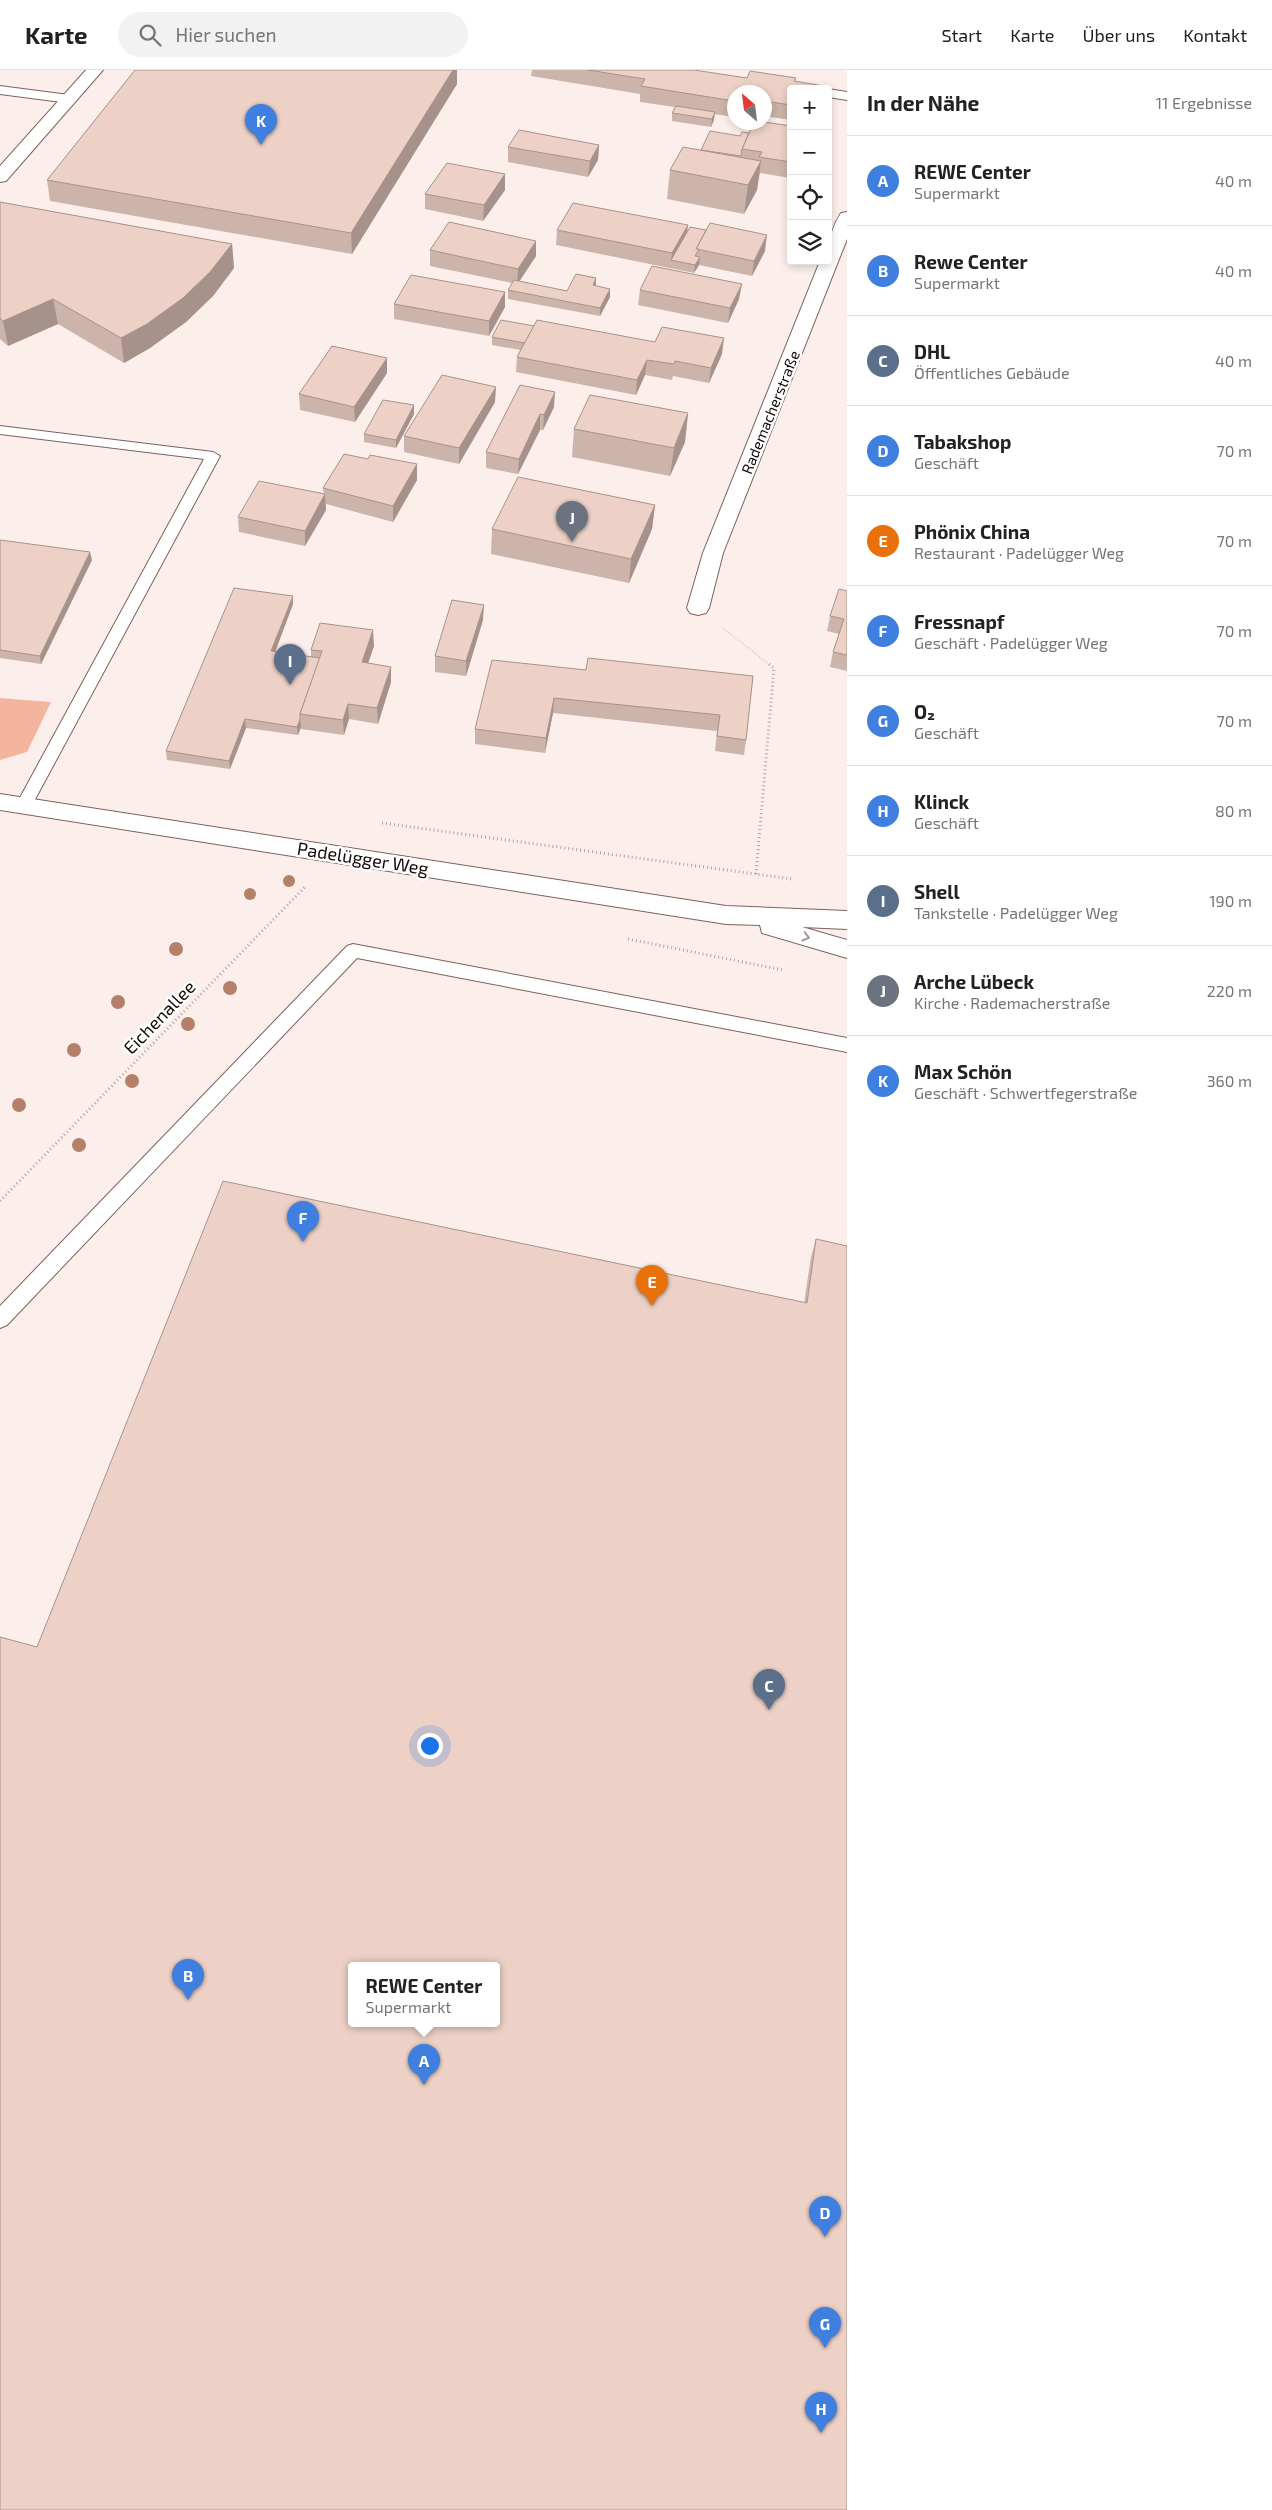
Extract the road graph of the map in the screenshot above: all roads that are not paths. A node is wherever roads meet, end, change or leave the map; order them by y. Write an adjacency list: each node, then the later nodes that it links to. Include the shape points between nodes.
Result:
1 (95, 70): 5 (street)
2 (0, 90): 5 (lane)
3 (832, 94): 4 (lane)
4 (847, 96)
5 (69, 99): 6 (street)
6 (0, 177)
7 (847, 217): 9 (street, Rademacherstraße, via 713,553)
8 (0, 430): 11 (lane, via 213,456)
9 (698, 608)
10 (0, 802): 11 (street, Padelügger Weg)
11 (24, 805): 12 (street, Padelügger Weg)
12 (726, 915): 13 (street, Padelügger Weg); 14 (street, Padelügger Weg, one-way to 14)
13 (847, 920)
14 (847, 949)
15 (847, 1046): 16 (lane, via 353,951)
16 (0, 1320)

